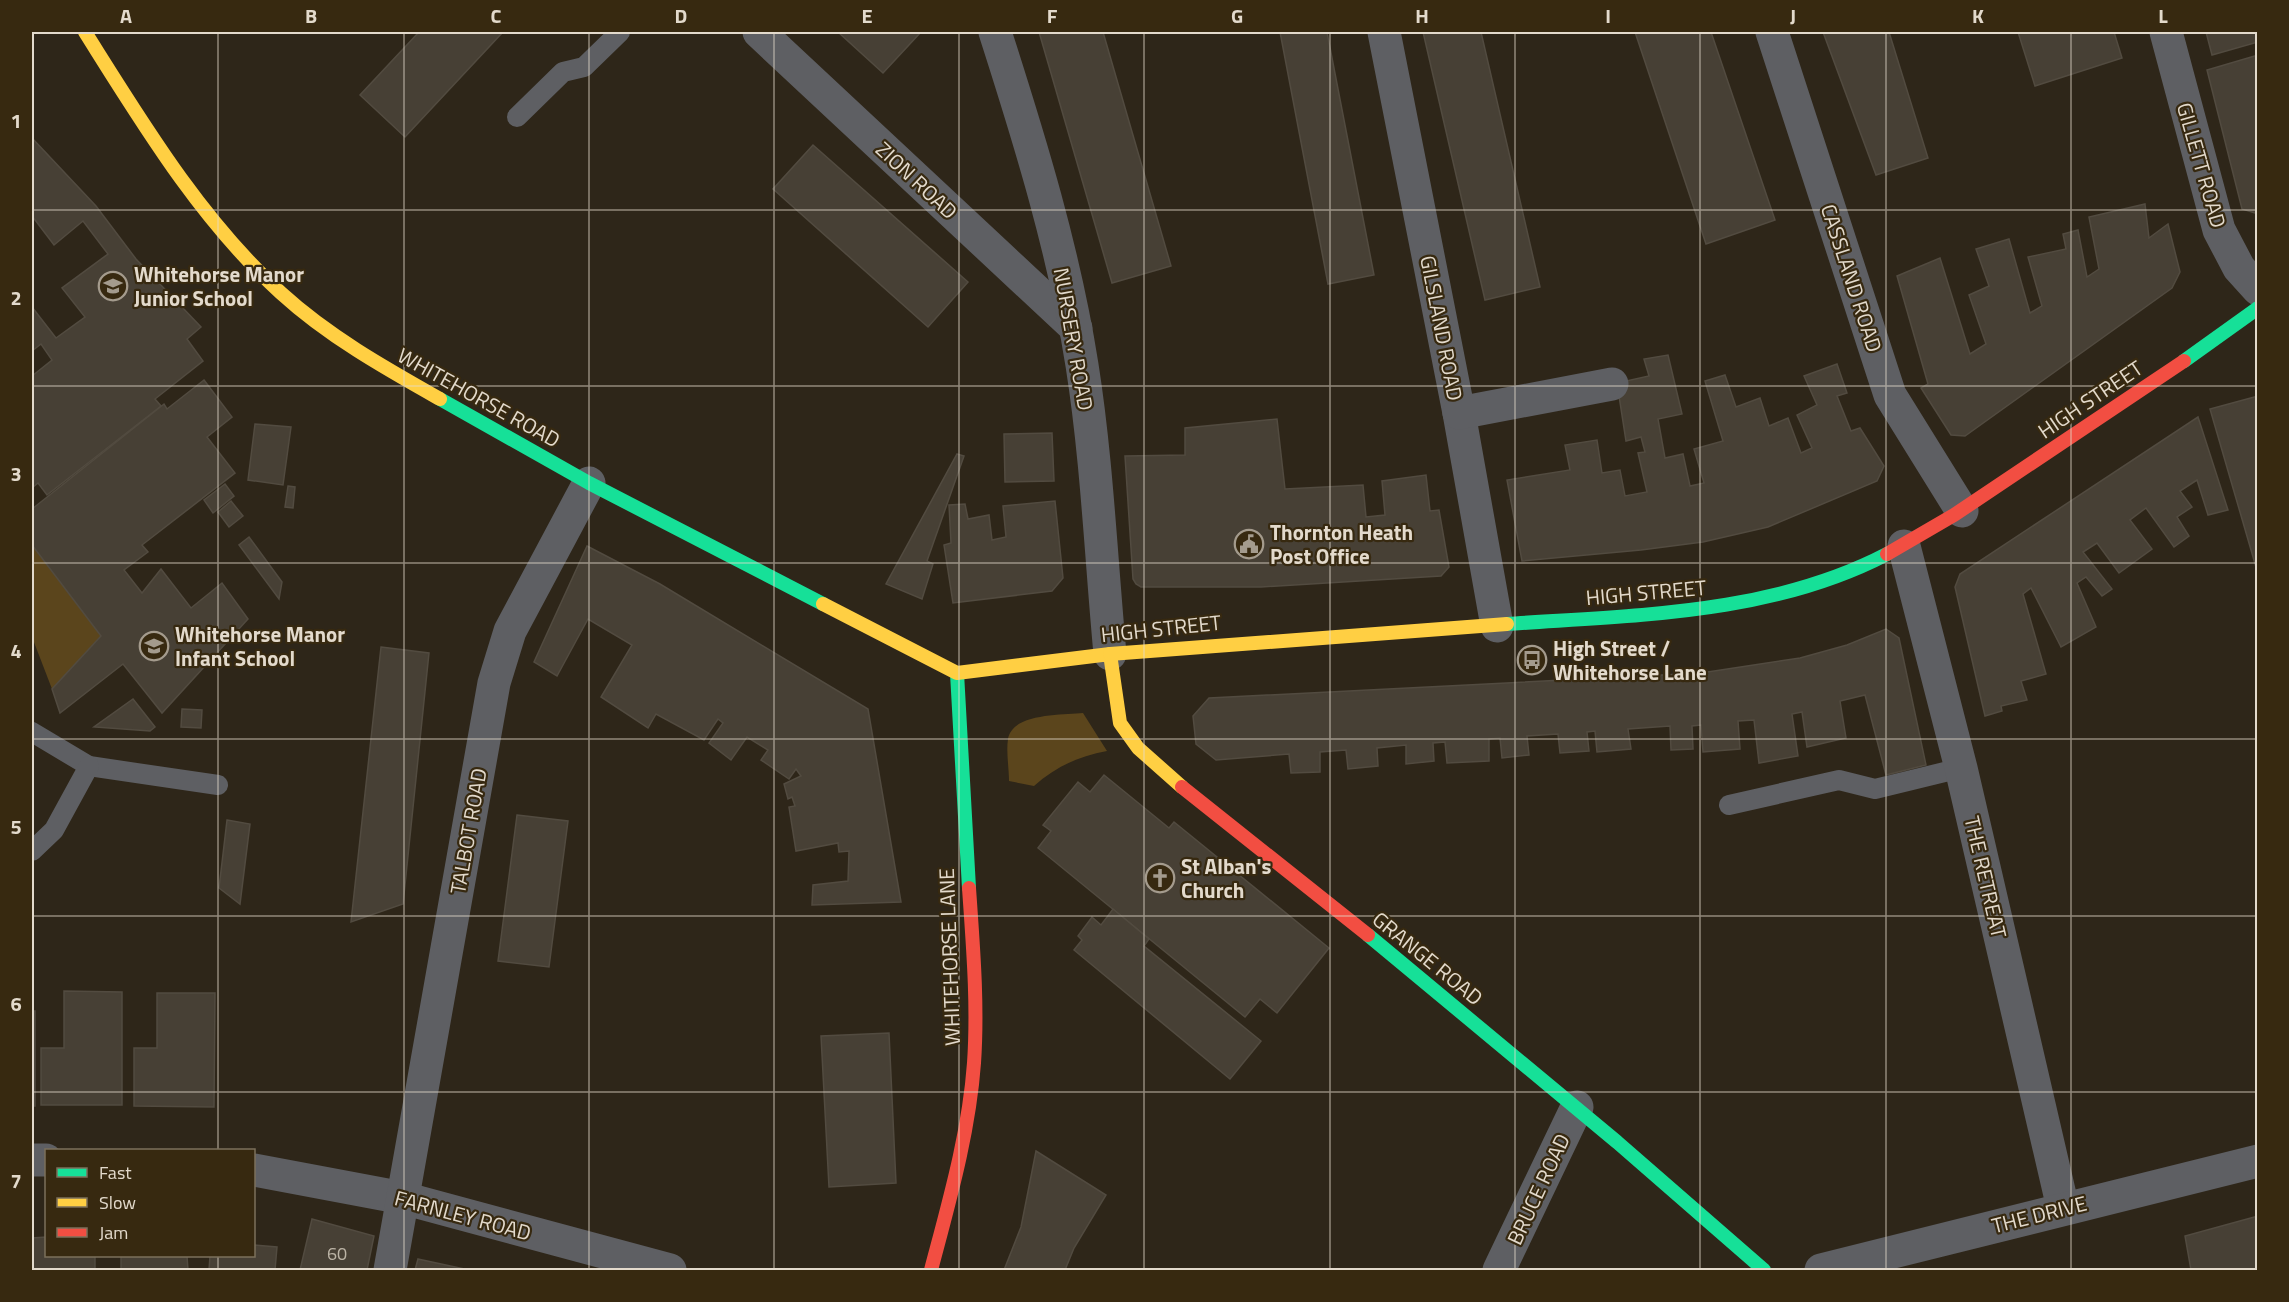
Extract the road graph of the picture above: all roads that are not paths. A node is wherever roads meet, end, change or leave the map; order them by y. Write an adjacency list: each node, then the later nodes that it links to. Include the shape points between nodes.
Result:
1 (85, 32): 14 (main road, WHITEHORSE ROAD, via 192,194 223,233 282,294 369,359)
2 (620, 32): 8 (lane, via 584,67 562,72)
3 (759, 32): 11 (street, ZION ROAD)
4 (995, 32): 11 (street, NURSERY ROAD, via 1036,161)
5 (1384, 32): 13 (street, GILSLAND ROAD)
6 (1772, 32): 15 (street, CASSLAND ROAD, via 1890,395)
7 (2166, 32): 9 (street, GILLETT ROAD, via 2219,230 2239,268)
8 (517, 117)
9 (2258, 289)
10 (2258, 308): 15 (main road, HIGH STREET)
11 (1076, 328): 18 (street, NURSERY ROAD, via 1088,413)
12 (1612, 384): 13 (street)
13 (1459, 413): 17 (street, GILSLAND ROAD)
14 (589, 483): 19 (main road, WHITEHORSE ROAD); 29 (street, TALBOT ROAD, via 510,631 494,683)
15 (1962, 511): 16 (main road, HIGH STREET)
16 (1904, 546): 17 (main road, HIGH STREET, via 1824,582 1755,601); 22 (street, THE RETREAT)
17 (1497, 626): 18 (main road, HIGH STREET, via 1241,641)
18 (1110, 654): 19 (main road, HIGH STREET); 26 (main road, GRANGE ROAD, via 1120,723 1138,748)
19 (957, 674): 33 (main road, WHITEHORSE LANE, via 975,972 974,1064 957,1175)
20 (32, 732): 21 (lane)
21 (89, 766): 23 (lane); 25 (lane, via 54,830)
22 (1961, 768): 24 (lane, via 1875,789 1839,780); 30 (street, THE RETREAT)
23 (218, 785)
24 (1729, 805)
25 (32, 851)
26 (1577, 1107): 34 (street, BRUCE ROAD); 35 (main road, GRANGE ROAD)
27 (2258, 1161): 30 (street, THE DRIVE)
28 (255, 1170): 29 (street, FARNLEY ROAD)
29 (403, 1198): 31 (street, TALBOT ROAD); 32 (street, FARNLEY ROAD)
30 (2063, 1208): 36 (street, THE DRIVE)
31 (390, 1270)
32 (670, 1270)
33 (931, 1270)
34 (1499, 1270)
35 (1764, 1270)
36 (1821, 1270)

